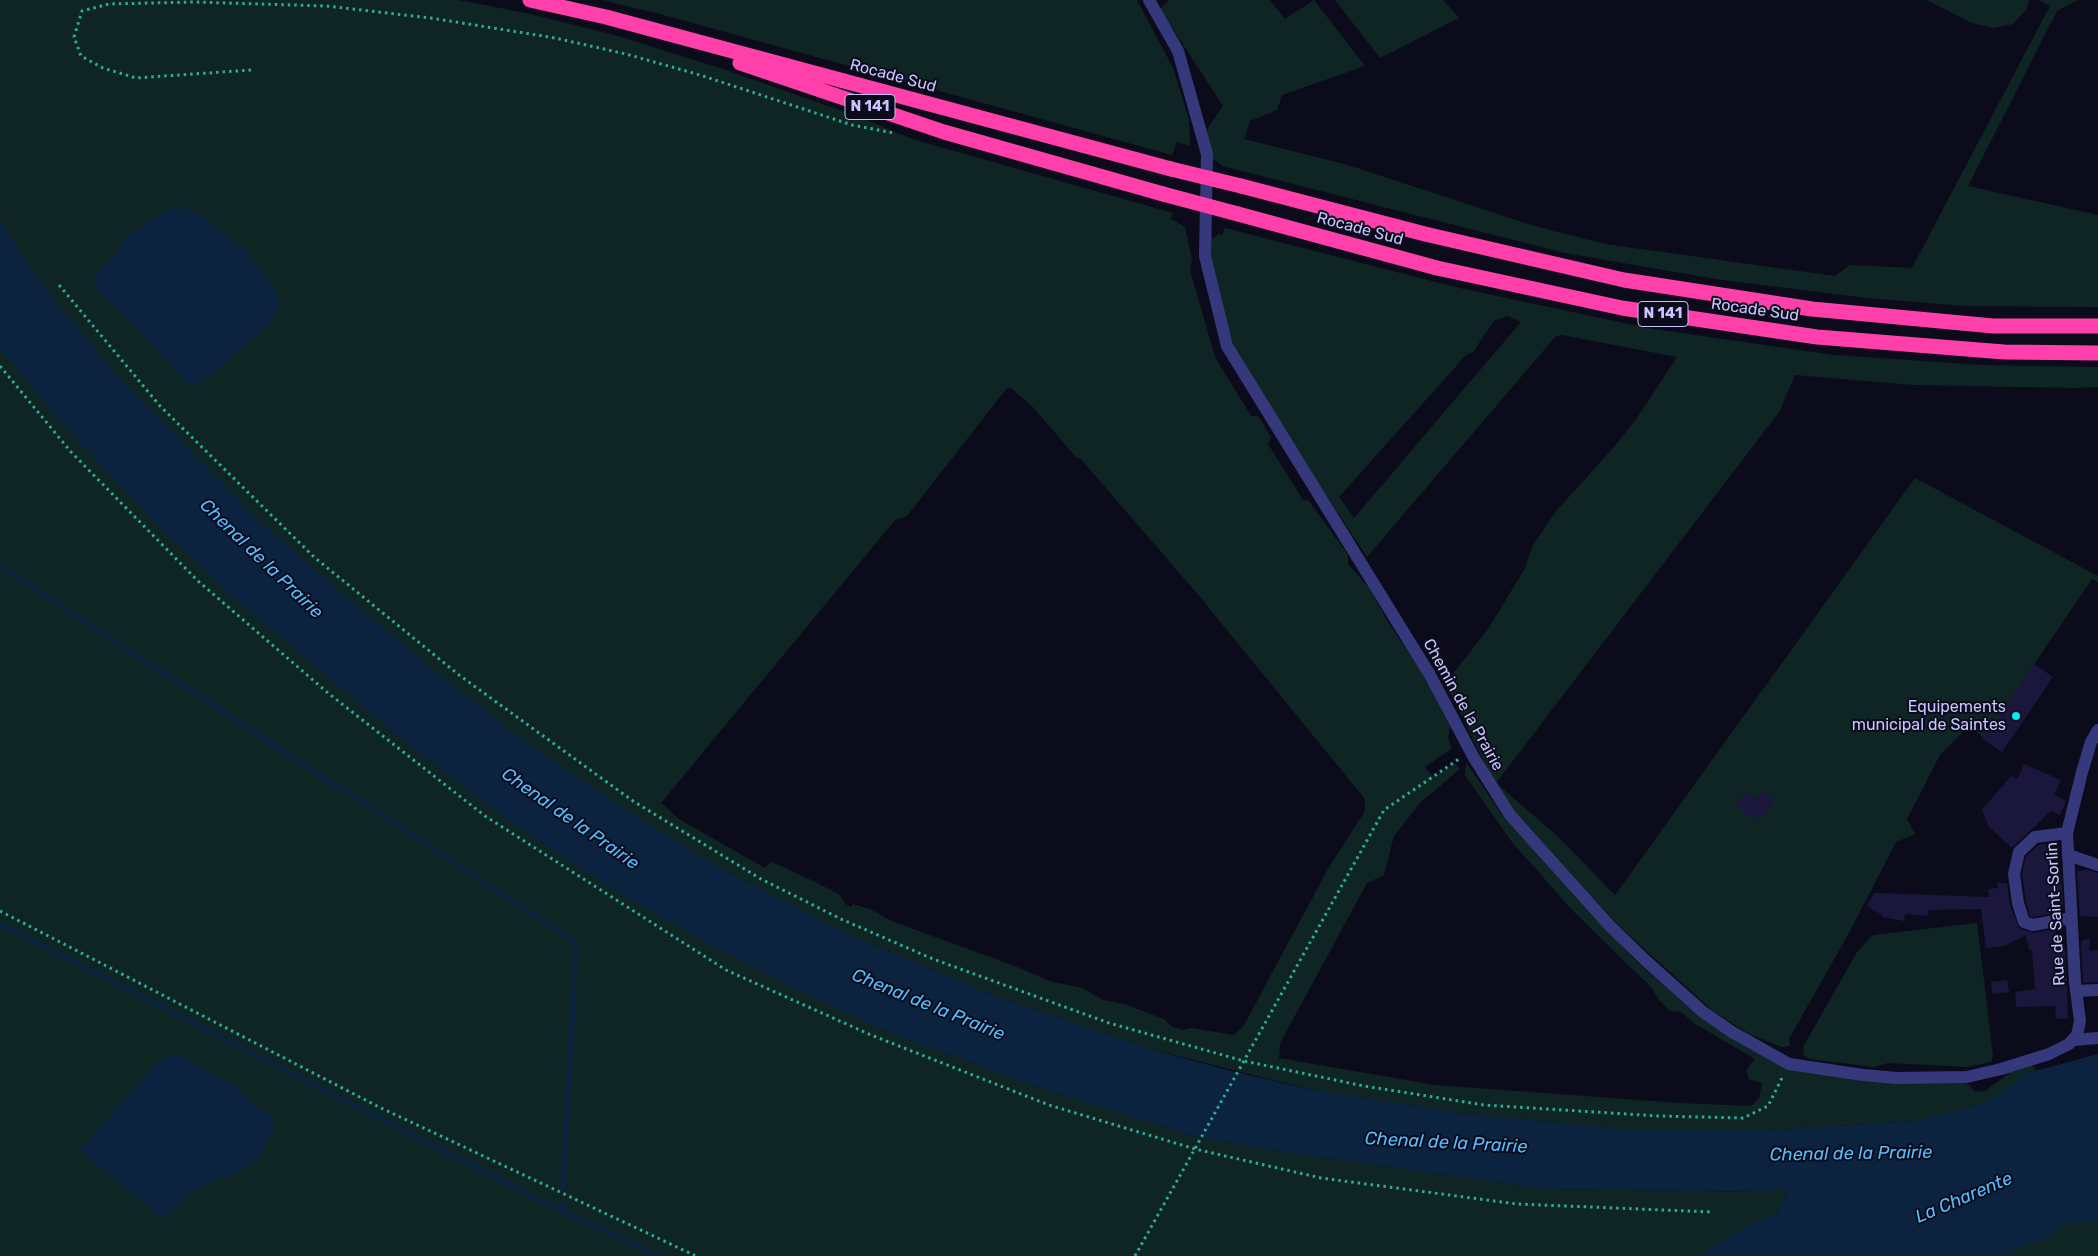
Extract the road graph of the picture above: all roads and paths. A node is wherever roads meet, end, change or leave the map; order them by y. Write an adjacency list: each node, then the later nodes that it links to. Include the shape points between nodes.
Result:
1 (530, 0): 3 (highway, Rocade Sud / N 141)
2 (1149, 0): 11 (street, Chemin de la Prairie, via 1178,52 1207,154 1205,256 1227,346 1430,675)
3 (606, 17): 7 (highway, Rocade Sud / N 141, bridge, via 1171,170 1624,280 1812,309 1993,326); 8 (highway, Rocade Sud / N 141, bridge, via 944,132 1437,268 1622,308 1817,337 2004,352)
4 (251, 70): 5 (path, via 136,78 103,68 80,56 74,37 82,12 109,4 194,2 326,6 422,16 555,38 626,54 852,125 886,133)
5 (904, 133)
6 (59, 285): 21 (path, via 160,406 314,557 459,675 633,801 761,879 924,955 1109,1023)
7 (2098, 326)
8 (2098, 353)
9 (0, 366): 23 (path, via 71,452 198,581 328,693 485,816 726,970 871,1036 1049,1105)
10 (2098, 730): 12 (street, Rue de Saint-Sorlin, via 2091,742)
11 (1470, 751): 21 (path, via 1384,810); 22 (street, Chemin de la Prairie, via 1510,815 1645,960 1703,1012)
12 (2067, 833): 13 (street, Rue de Saint-Sorlin); 16 (street, via 2035,838 2019,852 2014,874 2024,922 2033,925)
13 (2068, 855): 14 (street); 16 (street, Rue de Saint-Sorlin)
14 (2098, 865)
15 (0, 911): 25 (path, via 379,1106)
16 (2071, 918): 18 (street, Rue de Saint-Sorlin)
17 (2098, 990): 18 (street)
18 (2076, 991): 20 (street, Rue de Saint-Sorlin, via 2080,1020)
19 (2098, 1038): 20 (street)
20 (2074, 1040): 22 (street, Chemin de la Prairie, via 2049,1054 1967,1077 1897,1078)
21 (1244, 1062): 22 (path, via 1484,1105 1743,1118 1768,1106); 23 (path)
22 (1789, 1064)
23 (1195, 1149): 24 (path, via 1321,1178 1517,1204); 26 (path)
24 (1712, 1212)
25 (696, 1256)
26 (1135, 1256)

